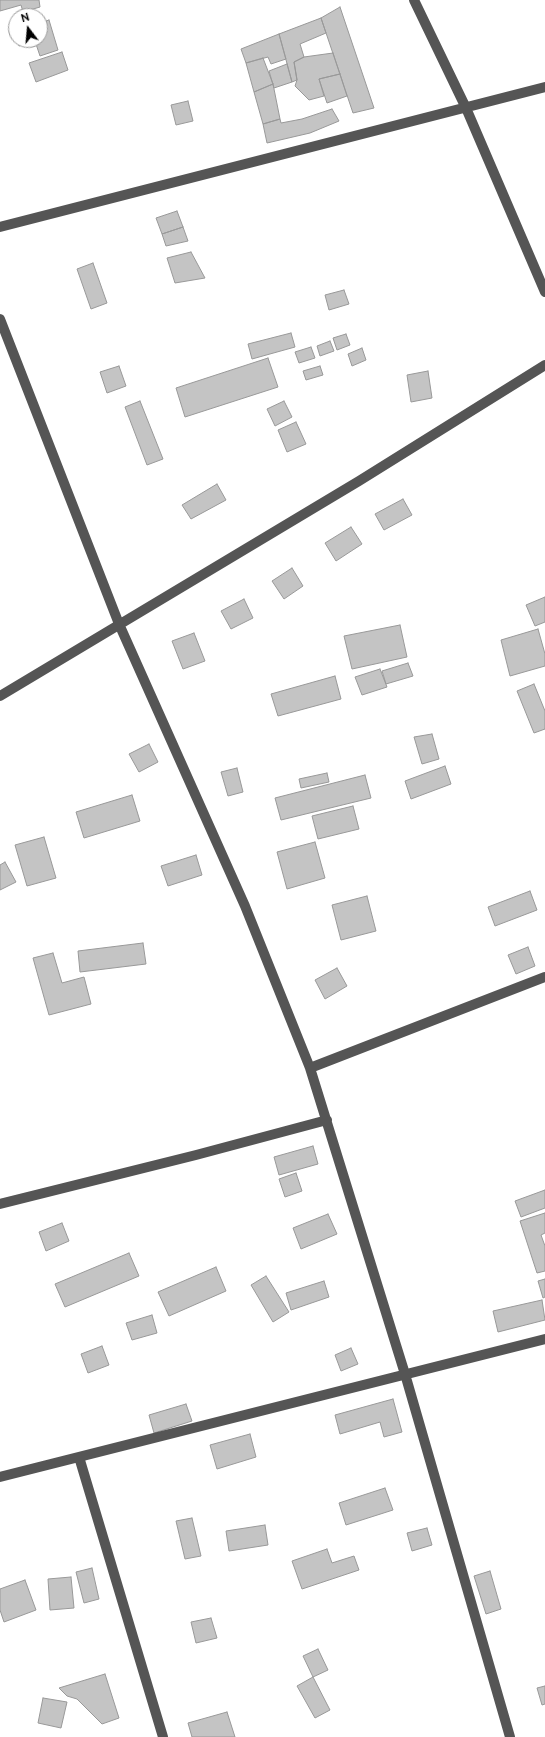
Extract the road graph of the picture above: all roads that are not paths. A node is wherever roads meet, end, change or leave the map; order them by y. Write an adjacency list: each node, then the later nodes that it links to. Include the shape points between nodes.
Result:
1 (414, 0): 3 (street)
2 (545, 87): 3 (street)
3 (466, 108): 4 (street); 5 (street)
4 (0, 228)
5 (545, 292)
6 (0, 318): 8 (street)
7 (545, 365): 8 (street)
8 (119, 624): 9 (street); 11 (street, via 245,906)
9 (0, 696)
10 (545, 977): 11 (street)
11 (310, 1068): 12 (street)
12 (327, 1120): 13 (street); 15 (street)
13 (0, 1204)
14 (545, 1339): 15 (street)
15 (405, 1374): 16 (street); 19 (street)
16 (79, 1457): 17 (street); 18 (street)
17 (0, 1477)
18 (163, 1737)
19 (510, 1737)

